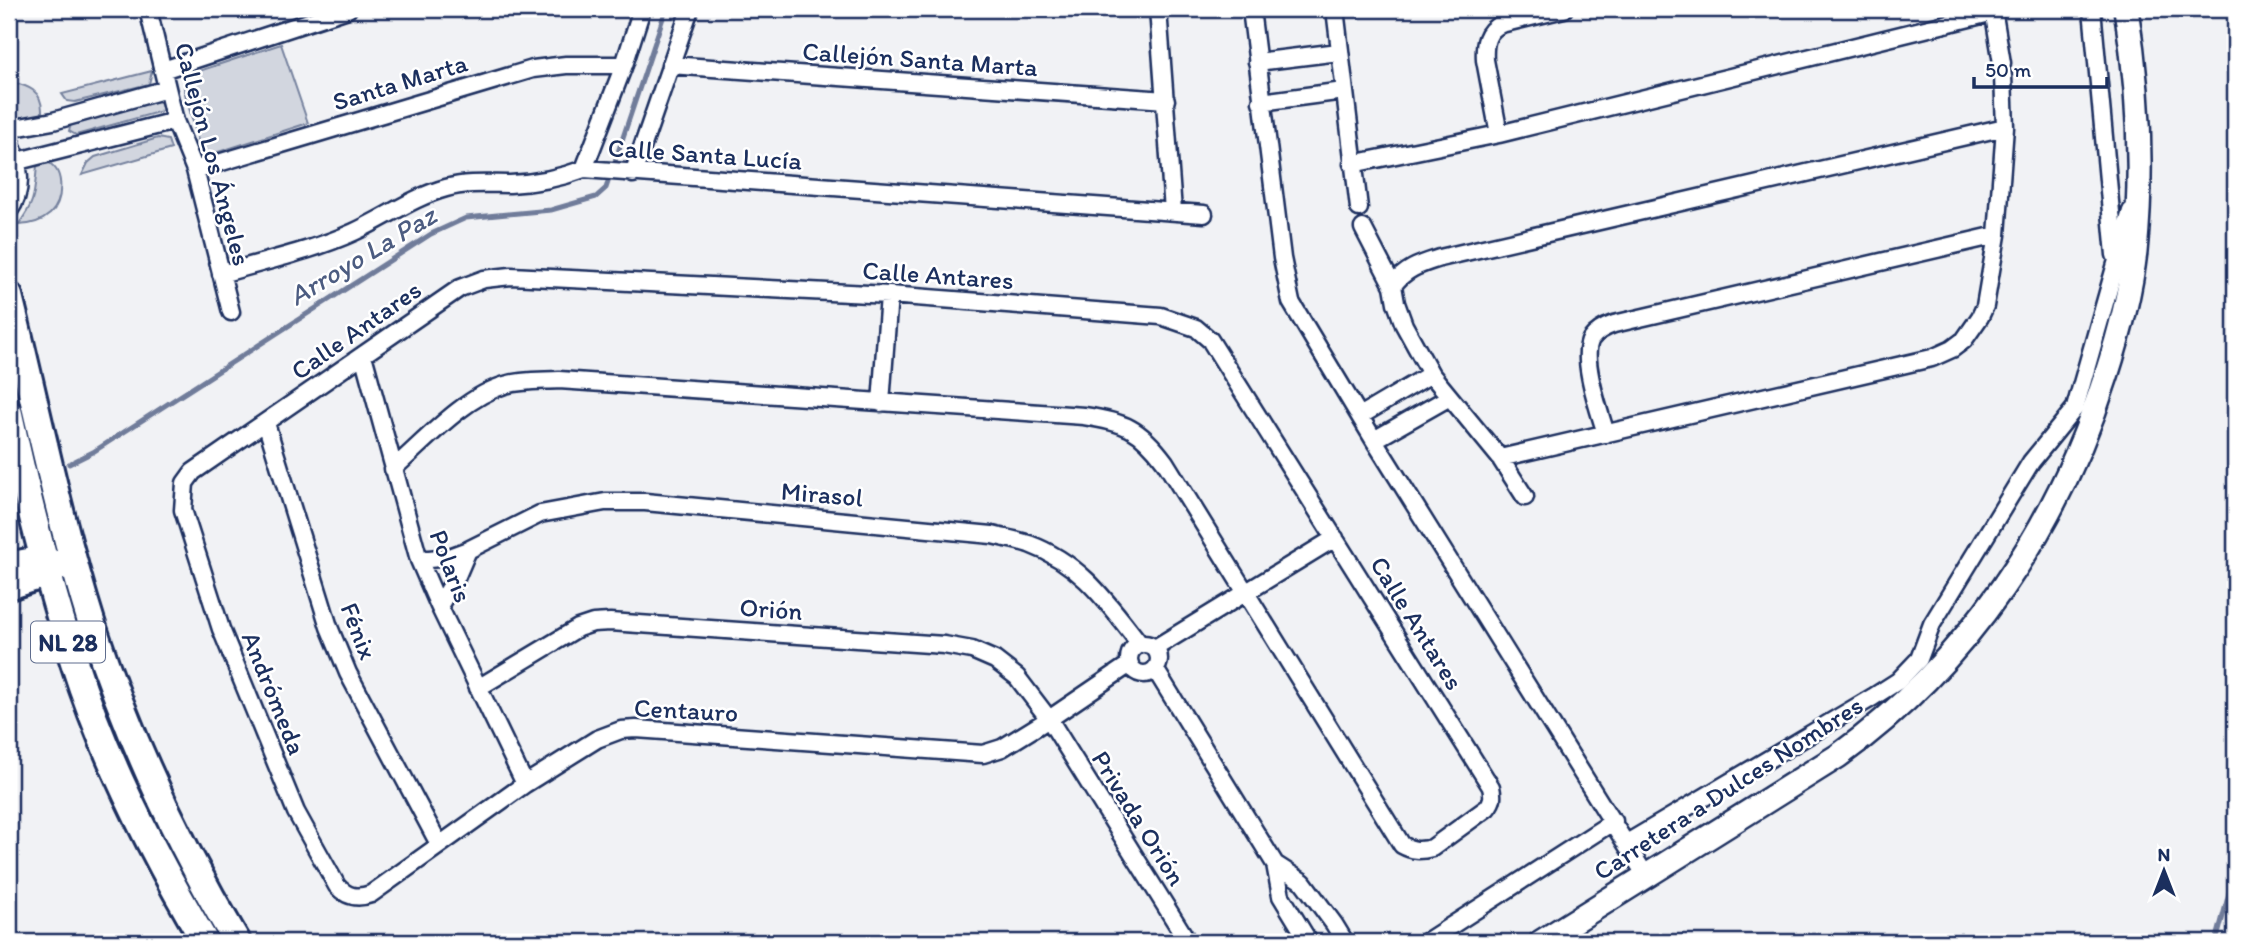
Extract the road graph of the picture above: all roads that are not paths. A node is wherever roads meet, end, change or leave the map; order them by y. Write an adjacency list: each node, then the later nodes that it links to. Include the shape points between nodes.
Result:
1 (148, 9): 16 (street, Callejón Los Ángeles)
2 (348, 9): 16 (street)
3 (642, 9): 14 (street)
4 (690, 9): 15 (street)
5 (1158, 9): 19 (street)
6 (1251, 9): 13 (street)
7 (1335, 9): 12 (street)
8 (1564, 9): 25 (street, via 1501,24 1488,34 1485,60)
9 (2092, 9): 40 (street)
10 (2126, 9): 33 (main road, Carretera a Dulces Nombres, via 2137,86)
11 (1993, 10): 23 (street); 25 (street)
12 (1339, 52): 13 (street); 18 (street)
13 (1257, 62): 20 (street)
14 (624, 65): 30 (street); 31 (street, Santa Marta, via 533,69)
15 (670, 65): 19 (street, Callejón Santa Marta); 32 (street)
16 (163, 69): 17 (street, Callejón Los Ángeles)
17 (167, 89): 21 (street); 22 (street, Callejón Los Ángeles)
18 (1344, 91): 20 (street); 29 (street)
19 (1166, 100): 36 (street)
20 (1261, 102): 51 (street, via 1291,302)
21 (53, 121): 24 (street); 27 (street)
22 (175, 121): 27 (street); 31 (street, Callejón Los Ángeles)
23 (2005, 127): 39 (street); 42 (street, via 1440,258 1407,271)
24 (9, 130)
25 (1499, 134): 29 (street)
26 (9, 137): 28 (street)
27 (60, 149): 28 (street)
28 (18, 161): 35 (street, via 19,190)
29 (1352, 164): 34 (street)
30 (586, 169): 32 (street, Calle Santa Lucía); 41 (street, Calle Santa Lucía, via 537,181 445,188 318,246)
31 (195, 170): 41 (street, Callejón Los Ángeles)
32 (630, 174): 36 (street, Calle Santa Lucía)
33 (2138, 184): 40 (street); 80 (main road, Carretera a Dulces Nombres, via 2130,284 2086,438 2036,537 2002,589 1953,652 1872,731)
34 (1359, 208)
35 (9, 211)
36 (1173, 211): 37 (street, Calle Santa Lucía)
37 (1205, 214)
38 (1363, 228): 42 (street)
39 (1997, 235): 53 (street, via 1985,306 1972,330 1952,349 1932,358); 53 (street, via 1602,329 1592,337 1587,354)
40 (2116, 264): 77 (street, via 2076,408 2031,462 1931,624 1919,659 1898,681 1873,697)
41 (220, 274): 45 (street, Callejón Los Ángeles)
42 (1393, 286): 47 (street, via 1405,325)
43 (889, 295): 46 (street, Calle Antares, via 540,276 484,279 460,288); 49 (street); 61 (street, Calle Antares, via 1161,316 1196,328 1209,340)
44 (9, 296): 57 (main road)
45 (231, 312)
46 (363, 355): 52 (street, Calle Antares); 56 (street, Polaris)
47 (1430, 374): 48 (street); 51 (street)
48 (1448, 398): 54 (street); 55 (street)
49 (881, 402): 56 (street, via 531,381 486,393); 66 (street, via 1084,416 1132,428 1165,461)
50 (9, 414): 60 (main road, NL 28)
51 (1360, 416): 54 (street)
52 (266, 422): 58 (street, Calle Antares, via 193,472); 78 (street, Fénix, via 348,673)
53 (1606, 434): 55 (street)
54 (1374, 440): 76 (street)
55 (1500, 458): 59 (street)
56 (393, 469): 63 (street, Polaris)
57 (53, 480): 64 (main road, via 48,510 57,558); 70 (main road)
58 (185, 483): 81 (street, Andrómeda, via 183,510 208,591 287,790 337,886)
59 (1525, 497)
60 (35, 522): 64 (main road, NL 28); 65 (main road, via 32,546)
61 (1335, 538): 66 (street); 66 (street, Calle Antares, via 1491,787 1492,802 1487,808 1432,848 1421,851 1402,845)
62 (468, 550): 63 (street, Mirasol); 67 (street); 69 (street, Mirasol, via 540,514 606,502 992,535 1029,544 1065,562 1094,586)
63 (419, 560): 67 (street, Polaris)
64 (48, 564): 65 (main road); 68 (main road, NL 28); 70 (main road, via 63,573 87,648)
65 (11, 575): 68 (main road)
66 (1245, 593): 69 (street)
67 (439, 606): 73 (street, Polaris)
68 (61, 618): 82 (main road, NL 28, via 74,664 116,769 158,859)
69 (1147, 646): 71 (street, via 1133,649); 72 (street, via 1159,655)
70 (106, 663): 83 (main road, via 133,736 194,866)
71 (1130, 664): 72 (street, via 1141,674); 74 (street, Centauro)
72 (1155, 669): 79 (street)
73 (478, 688): 74 (street, Orión, via 578,628 611,622 972,650 1017,677); 75 (street, Polaris)
74 (1049, 719): 75 (street, Centauro, via 992,752 971,755 621,730 597,739); 84 (street, Privada Orión)
75 (525, 784): 78 (street, Centauro)
76 (1614, 821): 77 (street); 87 (street)
77 (1627, 843): 80 (street)
78 (439, 844): 81 (street, Centauro)
79 (1275, 864): 85 (street, via 1281,896); 86 (street, via 1303,882)
80 (1646, 876): 88 (main road, Carretera a Dulces Nombres)
81 (362, 898)
82 (205, 942)
83 (237, 942)
84 (1188, 942)
85 (1309, 942)
86 (1345, 942)
87 (1426, 942)
88 (1541, 942)

